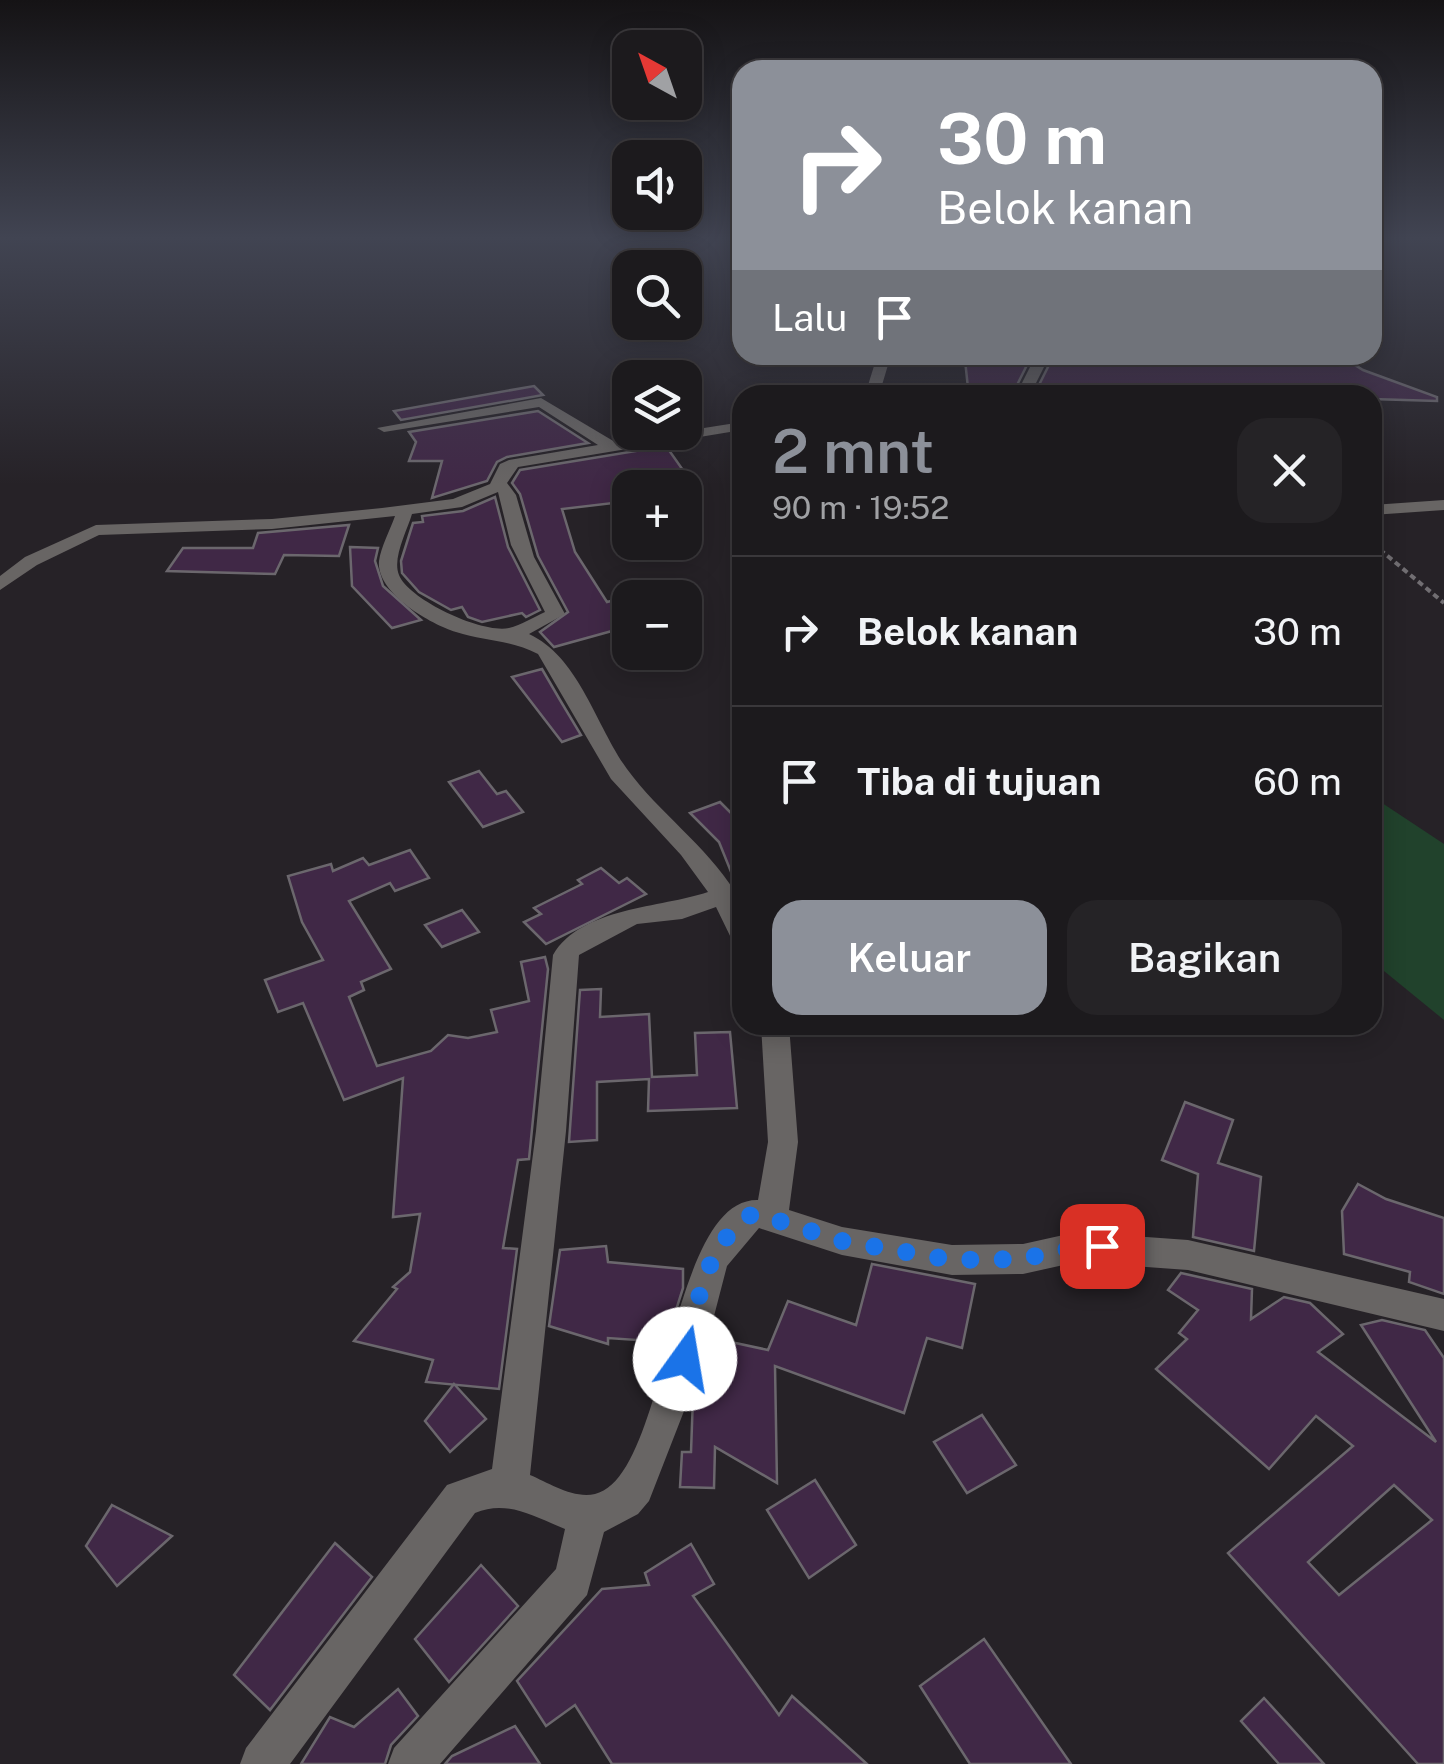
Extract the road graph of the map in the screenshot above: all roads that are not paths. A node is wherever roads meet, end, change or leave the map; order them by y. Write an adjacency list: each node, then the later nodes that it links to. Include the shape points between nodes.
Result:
1 (384, 428): 4 (street, via 541,402)
2 (732, 428): 3 (street)
3 (702, 433)
4 (612, 448): 5 (street, via 514,463)
5 (499, 484): 8 (street, via 456,504); 10 (street, via 538,586 556,614)
6 (1444, 505): 7 (street)
7 (1382, 509)
8 (405, 510): 9 (street, via 272,524 96,530 31,560); 10 (street, via 388,562 390,580 458,627)
9 (0, 584)
10 (510, 635): 11 (street, via 546,650 619,774)
11 (724, 895): 12 (street); 16 (street, via 682,910 632,916 566,955)
12 (732, 913)
13 (775, 1035): 14 (street, via 783,1142)
14 (772, 1216): 15 (street, via 842,1241 952,1260 1022,1259 1077,1247 1188,1255); 17 (street, via 754,1213 720,1243 639,1481 621,1503)
15 (1444, 1315)
16 (509, 1486): 17 (street); 18 (street, via 478,1489 444,1517)
17 (585, 1516): 19 (street, via 573,1580)
18 (262, 1764)
19 (410, 1764)

